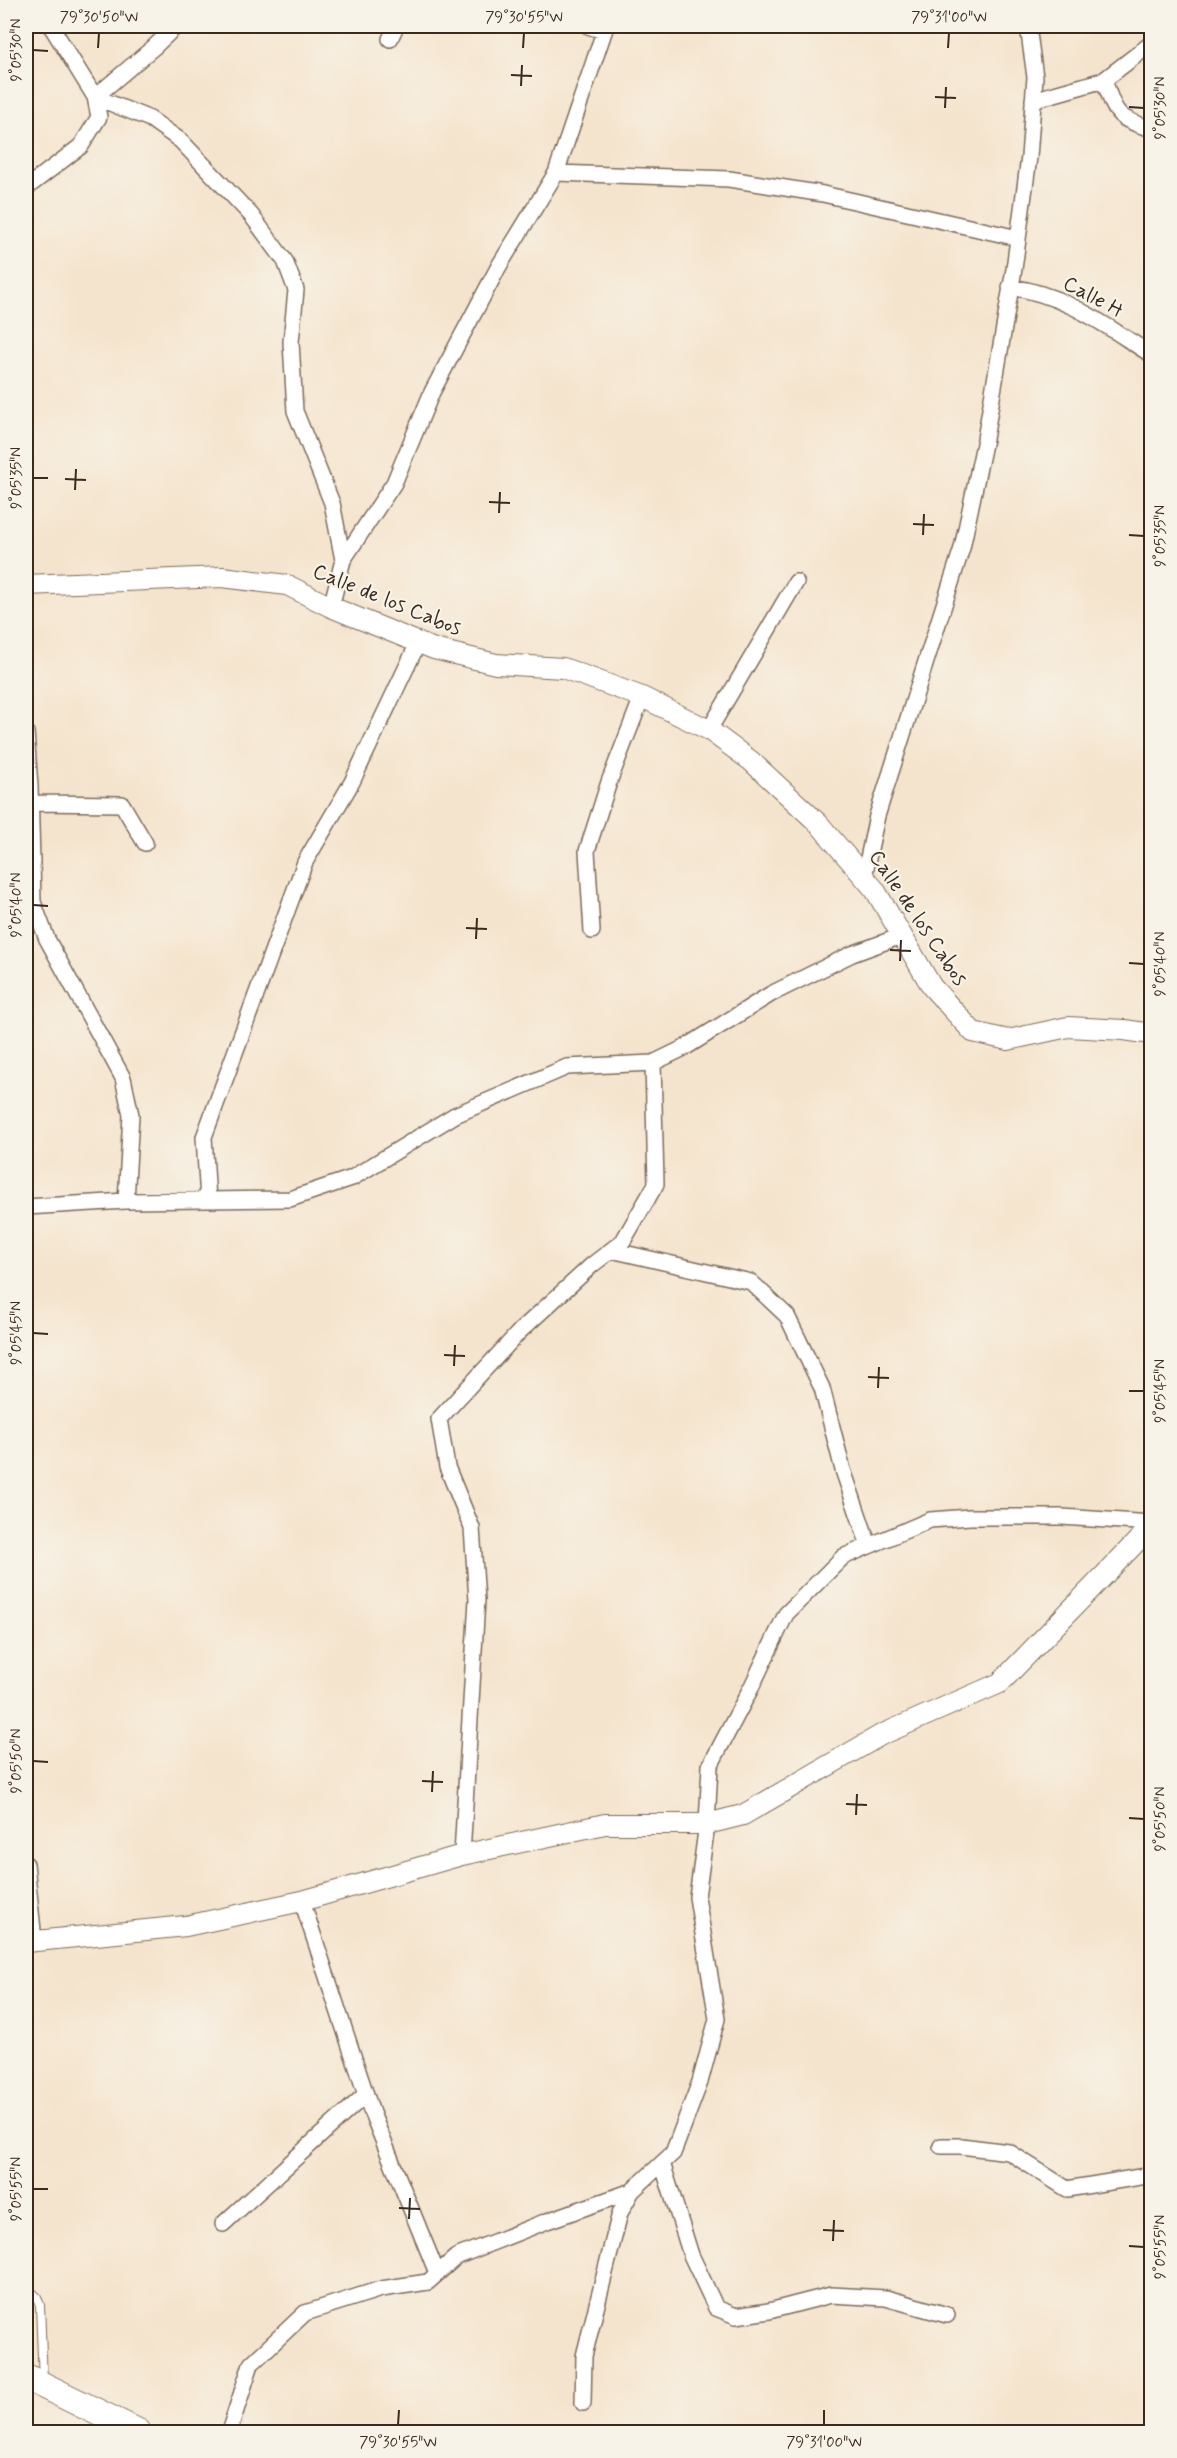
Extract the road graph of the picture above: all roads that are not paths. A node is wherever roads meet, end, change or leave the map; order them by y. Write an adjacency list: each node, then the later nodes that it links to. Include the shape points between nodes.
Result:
1 (51, 26): 8 (street)
2 (176, 26): 8 (street)
3 (588, 26): 5 (street)
4 (1028, 26): 9 (street)
5 (605, 28): 11 (street)
6 (1152, 43): 7 (street)
7 (1104, 80): 9 (street); 10 (street, via 1112,103 1125,121)
8 (95, 97): 12 (street, via 99,117 81,146); 16 (street, via 150,119 181,141 251,215 285,261 296,290 291,342 295,411 332,503)
9 (1034, 100): 13 (street)
10 (1152, 129)
11 (556, 172): 13 (street, via 729,179 824,194); 16 (street, via 499,266 432,392 394,483)
12 (26, 188)
13 (1018, 238): 14 (street)
14 (1011, 287): 15 (street, Calle H, via 1071,304); 26 (street, via 962,548 877,816)
15 (1152, 355)
16 (343, 560): 19 (street)
17 (796, 582): 22 (street)
18 (26, 585): 19 (street, Calle de los Cabos, via 222,577 287,585)
19 (331, 607): 20 (street, Calle de los Cabos)
20 (418, 643): 21 (street, Calle de los Cabos, via 496,664 563,668); 31 (street, via 352,782 302,871 204,1137)
21 (642, 697): 22 (street, Calle de los Cabos); 27 (street, via 587,851)
22 (709, 730): 26 (street, Calle de los Cabos, via 751,761 819,825)
23 (26, 732): 24 (street)
24 (31, 802): 25 (street, via 122,804); 32 (street, via 33,902 47,939 123,1078 130,1114)
25 (145, 843)
26 (864, 877): 28 (street, Calle de los Cabos)
27 (592, 931)
28 (901, 936): 29 (street, Calle de los Cabos, via 933,987 973,1032 1008,1040 1068,1027); 30 (street, via 852,954 771,994)
29 (1152, 1034)
30 (653, 1063): 31 (street, via 567,1067 455,1115 352,1178 290,1199); 34 (street, via 656,1184 623,1241)
31 (208, 1200): 32 (street)
32 (126, 1201): 33 (street)
33 (26, 1207)
34 (611, 1250): 37 (street, via 752,1282 787,1316 822,1388 843,1470); 39 (street, via 520,1331 439,1419 447,1467 472,1528 477,1600)
35 (1152, 1523): 37 (street, via 1062,1517 940,1519)
36 (1152, 1530): 38 (street, via 1000,1683 881,1735 743,1815)
37 (869, 1546): 38 (street, via 843,1557 786,1614 710,1766)
38 (707, 1824): 39 (street, via 604,1824); 45 (street, via 697,1897 717,2019 700,2082 673,2153)
39 (462, 1855): 41 (street)
40 (26, 1864): 42 (street)
41 (302, 1901): 42 (street, via 186,1926); 43 (street)
42 (30, 1941)
43 (366, 2094): 48 (street); 49 (street)
44 (941, 2146): 46 (street, via 1010,2152 1067,2189)
45 (662, 2163): 47 (street); 51 (street, via 691,2254 716,2308 736,2316 831,2295 886,2298)
46 (1152, 2175)
47 (632, 2191): 49 (street, via 456,2257); 53 (street, via 620,2213 584,2355)
48 (223, 2224)
49 (437, 2273): 55 (street, via 428,2282 381,2289 305,2313 251,2364)
50 (26, 2287): 52 (lane, via 40,2305)
51 (947, 2315)
52 (35, 2381): 54 (main road)
53 (583, 2403)
54 (138, 2433)
55 (229, 2433)

